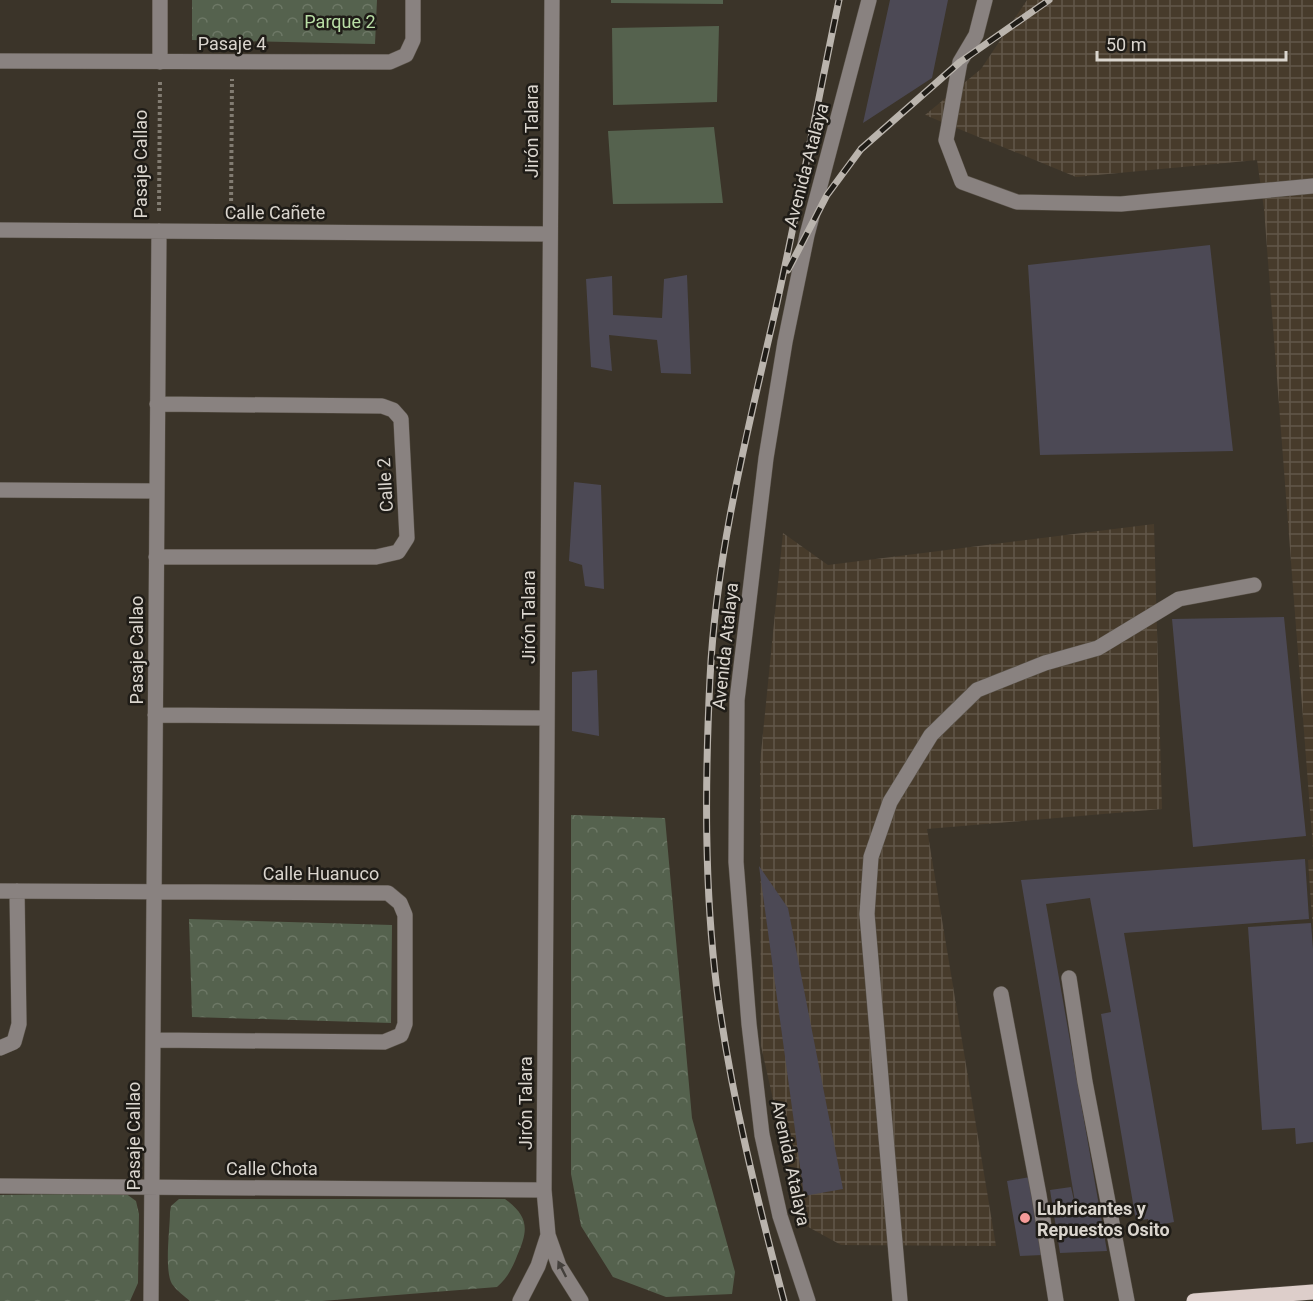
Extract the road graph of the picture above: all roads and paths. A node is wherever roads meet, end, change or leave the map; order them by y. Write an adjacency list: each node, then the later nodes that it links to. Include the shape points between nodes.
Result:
1 (160, 0): 7 (street)
2 (413, 0): 8 (street, Pasaje 4, via 413,40 406,55 390,62)
3 (552, 0): 13 (street, Jirón Talara)
4 (869, 0): 36 (street, Avenida Atalaya, via 807,235 785,342 766,458 737,700 736,862 762,1135 780,1216)
5 (985, 0): 9 (street, via 976,35 960,62 946,140 962,182 1017,202 1121,204)
6 (0, 61): 7 (street, Pasaje 4)
7 (160, 62): 8 (street, Pasaje 4); 11 (path, Pasaje Callao)
8 (232, 62): 12 (path)
9 (1313, 186)
10 (0, 230): 11 (street, Calle Cañete)
11 (159, 231): 12 (street, Calle Cañete); 14 (street, Pasaje Callao)
12 (231, 232): 13 (street, Calle Cañete)
13 (550, 234): 20 (street, Jirón Talara)
14 (158, 404): 16 (street, Pasaje Callao); 17 (street, Calle 2, via 382,406 393,410 401,419 407,538 398,552 376,557)
15 (0, 490): 16 (street)
16 (156, 491): 17 (street, Pasaje Callao)
17 (156, 557): 19 (street, Pasaje Callao)
18 (1254, 585): 37 (street, via 1179,598 1098,648 1045,663 977,690 931,735 890,802 871,857 867,914)
19 (155, 715): 20 (street); 23 (street, Pasaje Callao)
20 (547, 718): 30 (street, Jirón Talara)
21 (0, 891): 22 (street, Calle Huanuco)
22 (17, 891): 23 (street, Calle Huanuco); 27 (street, via 19,1024 14,1042)
23 (154, 892): 26 (street, Pasaje Callao); 26 (street, Calle Huanuco, via 388,893 400,903 405,915 405,1024 401,1035 384,1042)
24 (1069, 978): 39 (street, via 1088,1104)
25 (1001, 994): 38 (street)
26 (153, 1040): 29 (street, Pasaje Callao)
27 (0, 1048)
28 (0, 1186): 29 (street, Calle Chota)
29 (152, 1187): 30 (street, Calle Chota); 33 (street, Pasaje Callao)
30 (544, 1190): 31 (street, Jirón Talara)
31 (548, 1234): 34 (street, Jirón Talara, via 538,1266); 35 (street, Jirón Talara, one-way to 31, via 559,1266)
32 (1313, 1292): 40 (main road)
33 (151, 1301)
34 (520, 1301)
35 (581, 1301)
36 (808, 1301)
37 (900, 1301)
38 (1056, 1301)
39 (1127, 1301)
40 (1194, 1301)

